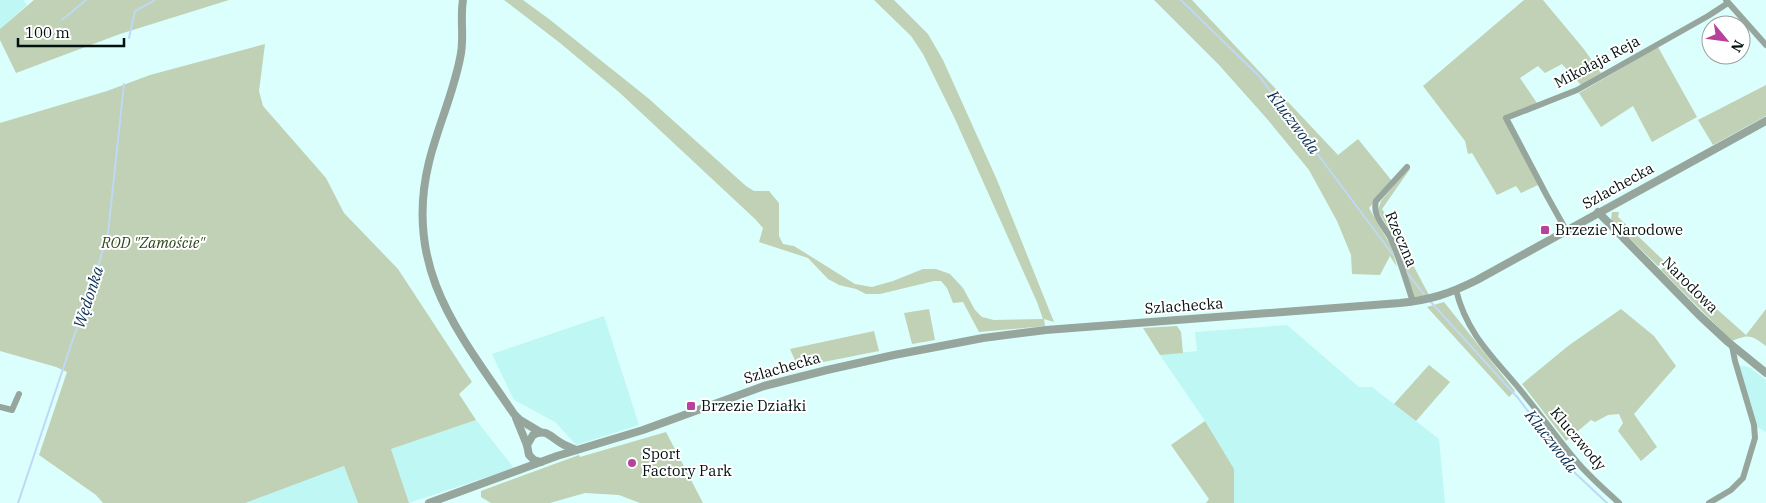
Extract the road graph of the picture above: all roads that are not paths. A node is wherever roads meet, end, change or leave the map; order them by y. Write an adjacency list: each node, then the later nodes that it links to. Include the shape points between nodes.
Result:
1 (1727, 1): 3 (street); 7 (street, Mikołaja Reja, via 1708,16 1577,90 1506,118)
2 (461, 2): 14 (street, via 463,35 458,69 434,144 423,192 424,247 430,271 455,326)
3 (1766, 45)
4 (1766, 121): 6 (street, Szlachecka)
5 (1407, 167): 9 (street, Rzeczna, via 1374,207)
6 (1598, 212): 7 (street, Szlachecka); 10 (street, Narodowa)
7 (1566, 230): 8 (street, Szlachecka)
8 (1456, 290): 9 (street, Szlachecka); 22 (street, Kluczwody, via 1469,327 1487,353 1579,463)
9 (1416, 301): 18 (street, Szlachecka, via 983,338 780,382)
10 (1732, 346): 11 (street, Narodowa); 23 (street, via 1755,438 1743,478 1731,490)
11 (1766, 373)
12 (19, 394): 13 (street, via 12,410)
13 (0, 408)
14 (514, 414): 15 (street); 17 (street)
15 (540, 432): 16 (street); 17 (street, via 530,438)
16 (554, 438): 18 (street); 19 (street, via 556,450)
17 (527, 448): 19 (street, via 534,460); 20 (street, via 525,460)
18 (576, 450): 19 (street, Szlachecka)
19 (545, 460): 20 (street, Szlachecka)
20 (517, 470): 21 (street, Szlachecka)
21 (429, 503)
22 (1619, 503)
23 (1709, 503)

